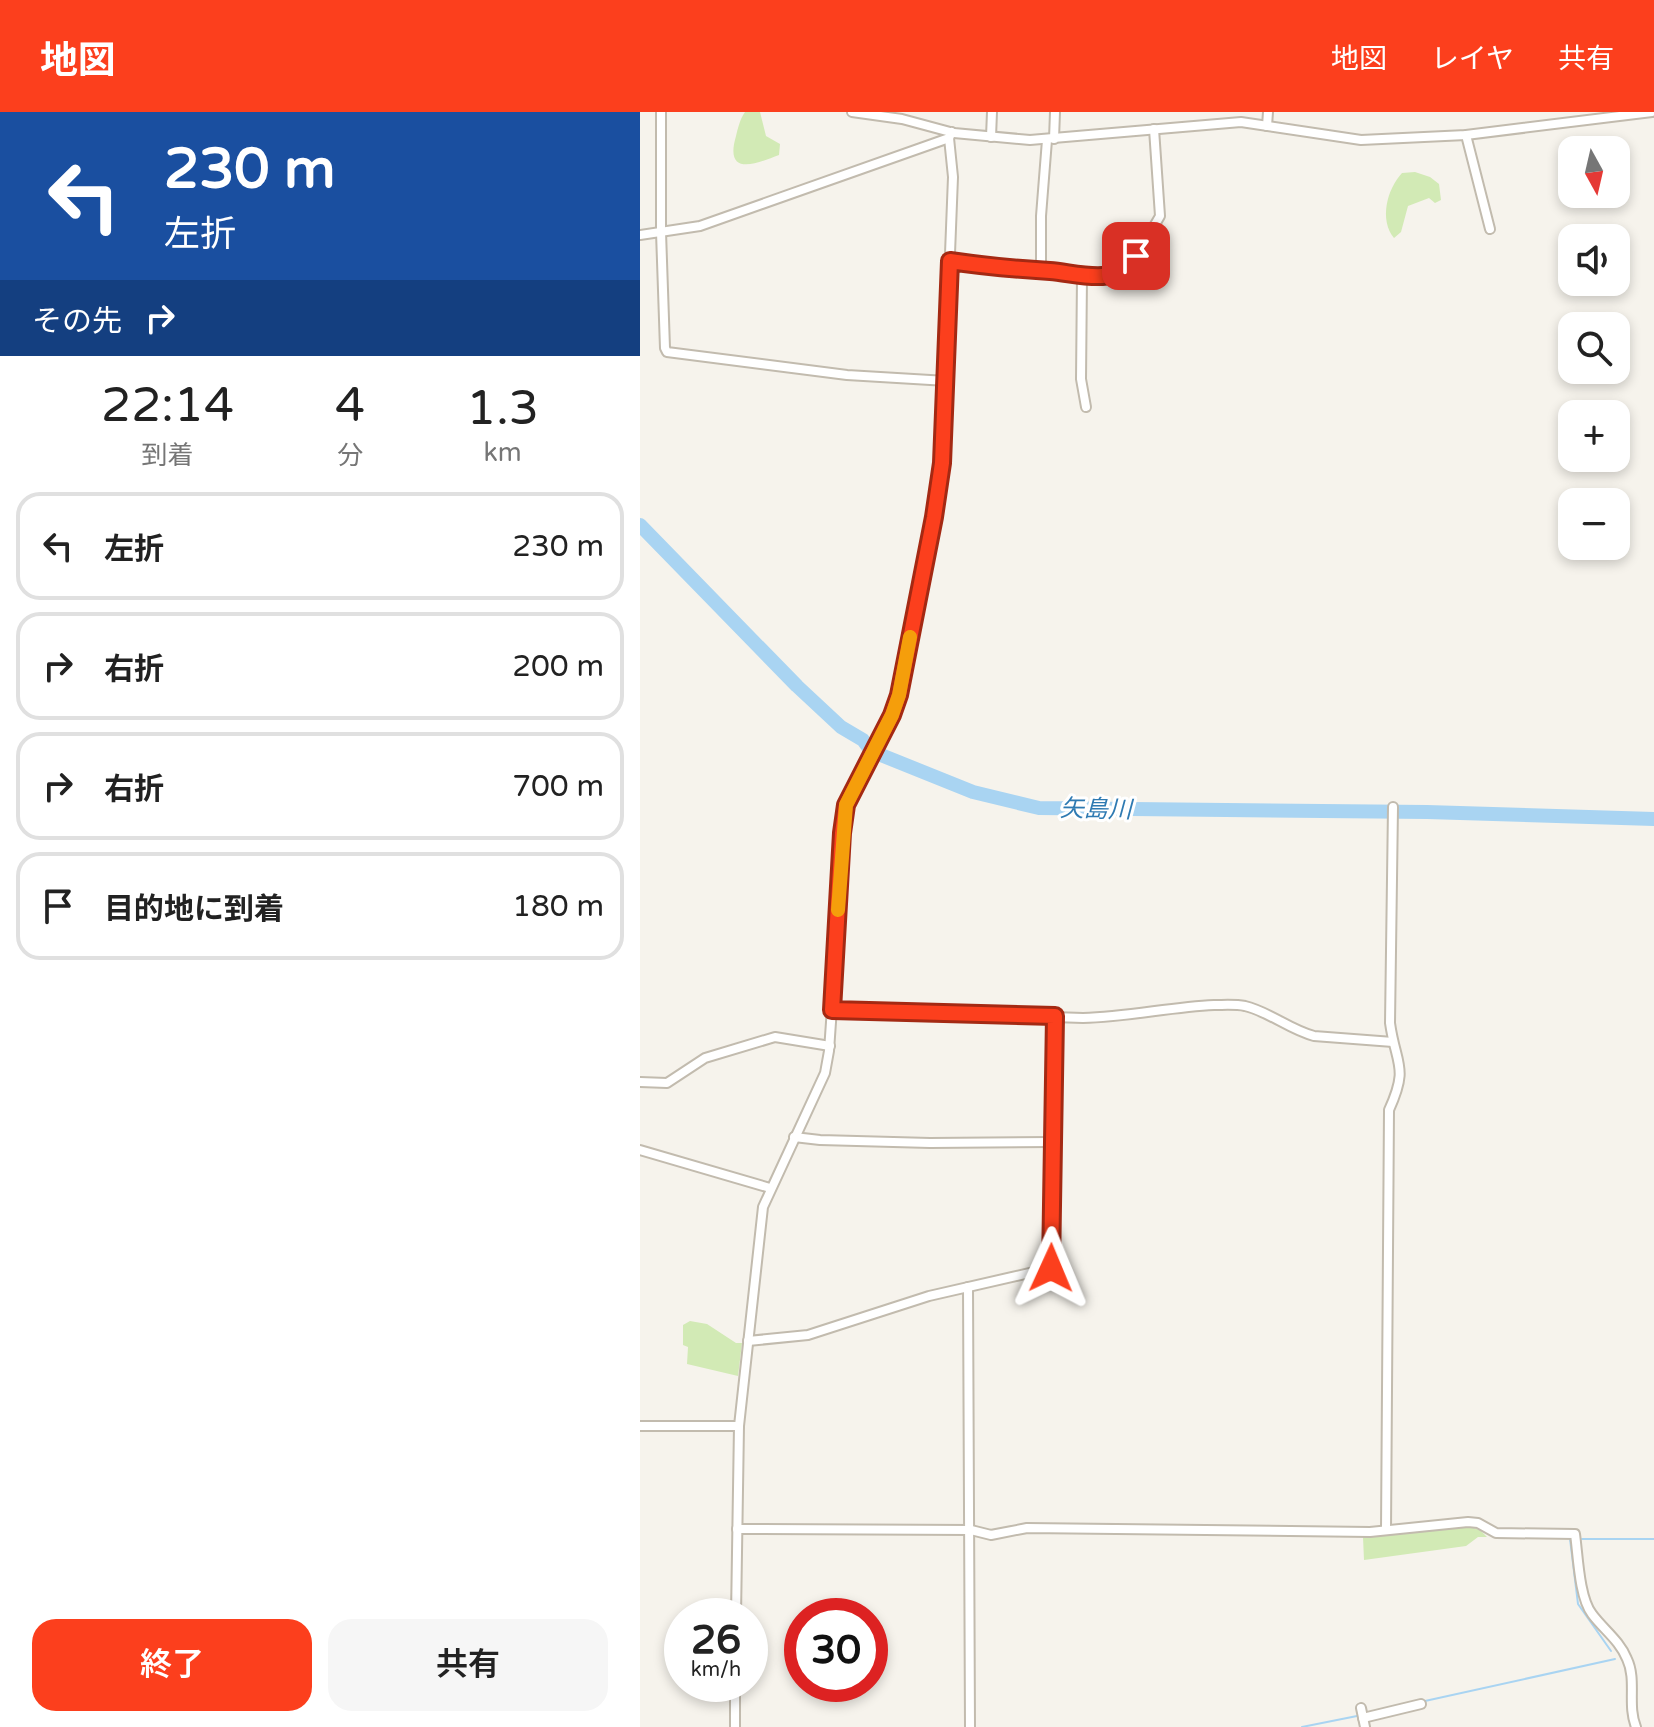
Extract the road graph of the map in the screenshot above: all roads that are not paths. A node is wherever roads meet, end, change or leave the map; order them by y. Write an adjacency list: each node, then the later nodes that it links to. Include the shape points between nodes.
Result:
1 (661, 112): 15 (street)
2 (852, 112): 10 (street, via 902,119)
3 (992, 112): 12 (street)
4 (1055, 112): 13 (street)
5 (1268, 112): 8 (street)
6 (1652, 112): 7 (street)
7 (1568, 117): 11 (street)
8 (1267, 126): 9 (street, via 1228,123); 11 (street, via 1361,140)
9 (1154, 129): 13 (street); 19 (street, via 1160,216 1132,264 1115,273)
10 (951, 135): 12 (street); 15 (street, via 700,226); 17 (street)
11 (1466, 135): 14 (street)
12 (991, 137): 13 (street)
13 (1051, 140): 18 (street, via 1041,216)
14 (1490, 229)
15 (661, 232): 16 (street); 20 (street, via 667,352 847,375)
16 (640, 235)
17 (950, 261): 18 (street); 20 (street)
18 (1041, 271): 19 (street)
19 (1082, 277): 21 (street, via 1081,379)
20 (947, 381): 23 (street, via 934,517 899,695 846,805)
21 (1086, 407)
22 (1393, 807): 25 (street)
23 (832, 1010): 24 (street); 26 (street)
24 (1055, 1016): 25 (street, via 1114,1017 1180,1007 1244,1006 1314,1036); 29 (street)
25 (1393, 1042): 38 (street, via 1401,1080 1389,1110)
26 (830, 1046): 27 (street, via 775,1037 705,1058 667,1083); 28 (street, via 818,1092)
27 (640, 1082)
28 (794, 1137): 29 (street); 31 (street)
29 (1053, 1142): 32 (street, via 1051,1268)
30 (640, 1150): 31 (street)
31 (770, 1188): 33 (street, via 763,1207)
32 (968, 1287): 33 (street, via 808,1335); 37 (street)
33 (748, 1341): 35 (street)
34 (640, 1426): 35 (street)
35 (739, 1426): 36 (street)
36 (737, 1529): 37 (street); 39 (street)
37 (971, 1530): 38 (street, via 991,1535 1027,1528); 45 (street)
38 (1386, 1530): 46 (street, via 1468,1522 1496,1533 1575,1534 1585,1602 1628,1659)
39 (736, 1598)
40 (735, 1702): 44 (street)
41 (1421, 1704): 43 (street)
42 (1361, 1708): 43 (street)
43 (1364, 1722)
44 (735, 1727)
45 (970, 1727)
46 (1636, 1727)

